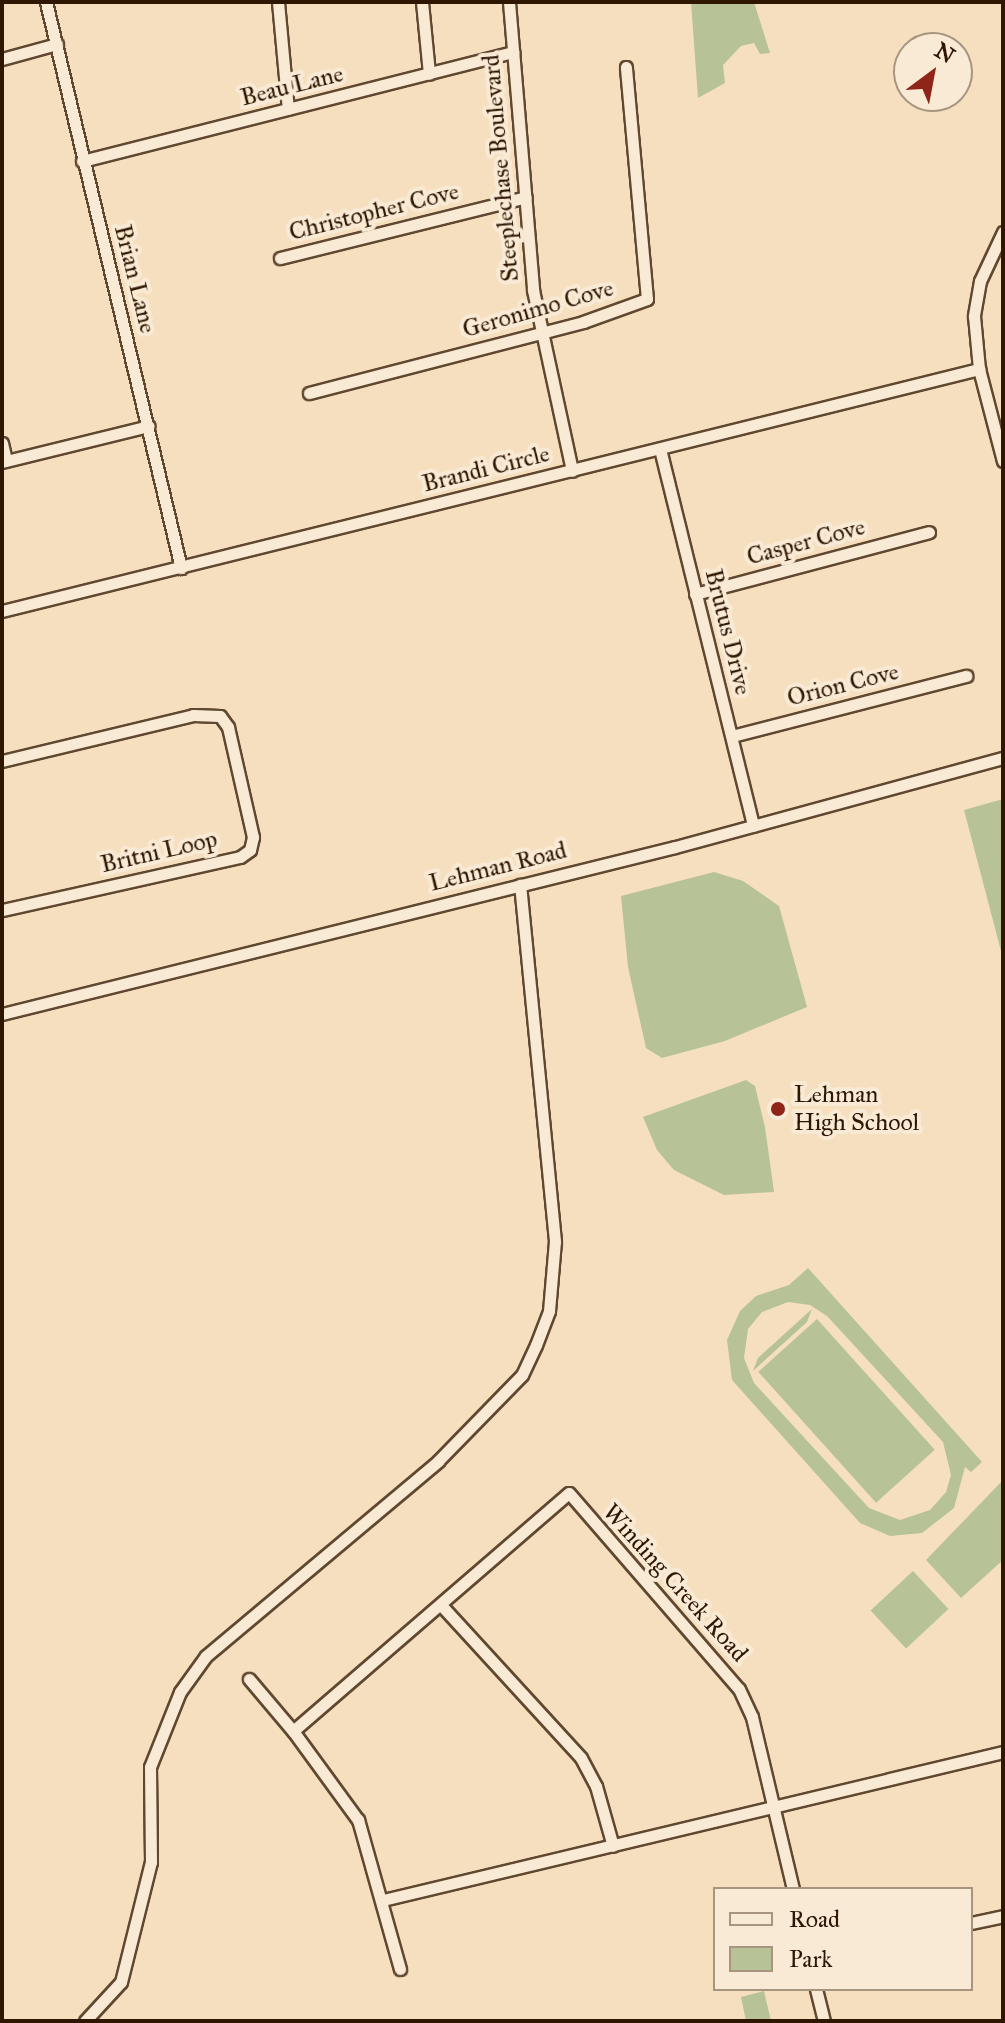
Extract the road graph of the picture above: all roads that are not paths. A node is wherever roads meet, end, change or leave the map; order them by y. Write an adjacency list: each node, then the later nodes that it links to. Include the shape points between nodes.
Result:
1 (46, 2): 5 (street, Brian Lane)
2 (278, 2): 10 (street)
3 (422, 2): 9 (street)
4 (509, 2): 6 (street, Steeplechase Boulevard)
5 (57, 44): 7 (street); 11 (street, Brian Lane)
6 (513, 52): 9 (street, Beau Lane); 12 (street, Steeplechase Boulevard)
7 (2, 59)
8 (626, 67): 15 (street, Geronimo Cove, via 647,299)
9 (429, 74): 10 (street, Beau Lane)
10 (288, 109): 11 (street, Beau Lane)
11 (82, 161): 18 (street, Brian Lane)
12 (526, 197): 14 (street, Christopher Cove); 15 (street, Steeplechase Boulevard)
13 (1003, 232): 16 (street, via 980,281 974,316)
14 (280, 258)
15 (541, 334): 17 (street, Geronimo Cove); 23 (street, Steeplechase Boulevard)
16 (979, 369): 20 (street, Brandi Circle); 21 (street)
17 (309, 393)
18 (149, 426): 22 (street); 25 (street, Brian Lane)
19 (2, 443): 22 (street)
20 (660, 449): 23 (street, Brandi Circle); 26 (street, Brutus Drive)
21 (1003, 461)
22 (4, 462)
23 (572, 471): 25 (street, Brandi Circle)
24 (929, 532): 26 (street, Casper Cove)
25 (181, 568): 27 (street, Brandi Circle)
26 (695, 594): 29 (street, Brutus Drive)
27 (2, 611)
28 (966, 676): 29 (street, Orion Cove)
29 (732, 736): 32 (street, Brutus Drive)
30 (1003, 758): 32 (street, Lehman Road)
31 (2, 761): 34 (street, Britni Loop, via 193,715 220,716 228,727 253,837 250,850 240,857)
32 (753, 826): 33 (street, Lehman Road)
33 (520, 885): 35 (street, Lehman Road); 48 (street, via 555,1241 549,1311 536,1345 522,1375 438,1461 206,1656 180,1692 150,1767 151,1862 121,1982)
34 (2, 910)
35 (2, 1014)
36 (441, 1605): 38 (street); 40 (street, Winding Creek Road, via 569,1493 739,1689 752,1717); 41 (street, via 581,1758 596,1786)
37 (249, 1679): 38 (street)
38 (293, 1731): 43 (street, via 341,1789 358,1820)
39 (1003, 1752): 40 (street)
40 (774, 1809): 41 (street); 42 (street, Winding Creek Road)
41 (613, 1846): 43 (street)
42 (793, 1887)
43 (383, 1900): 46 (street)
44 (1003, 1916): 45 (street)
45 (973, 1923)
46 (400, 1969)
47 (816, 1991): 49 (street)
48 (85, 2021)
49 (824, 2021)

